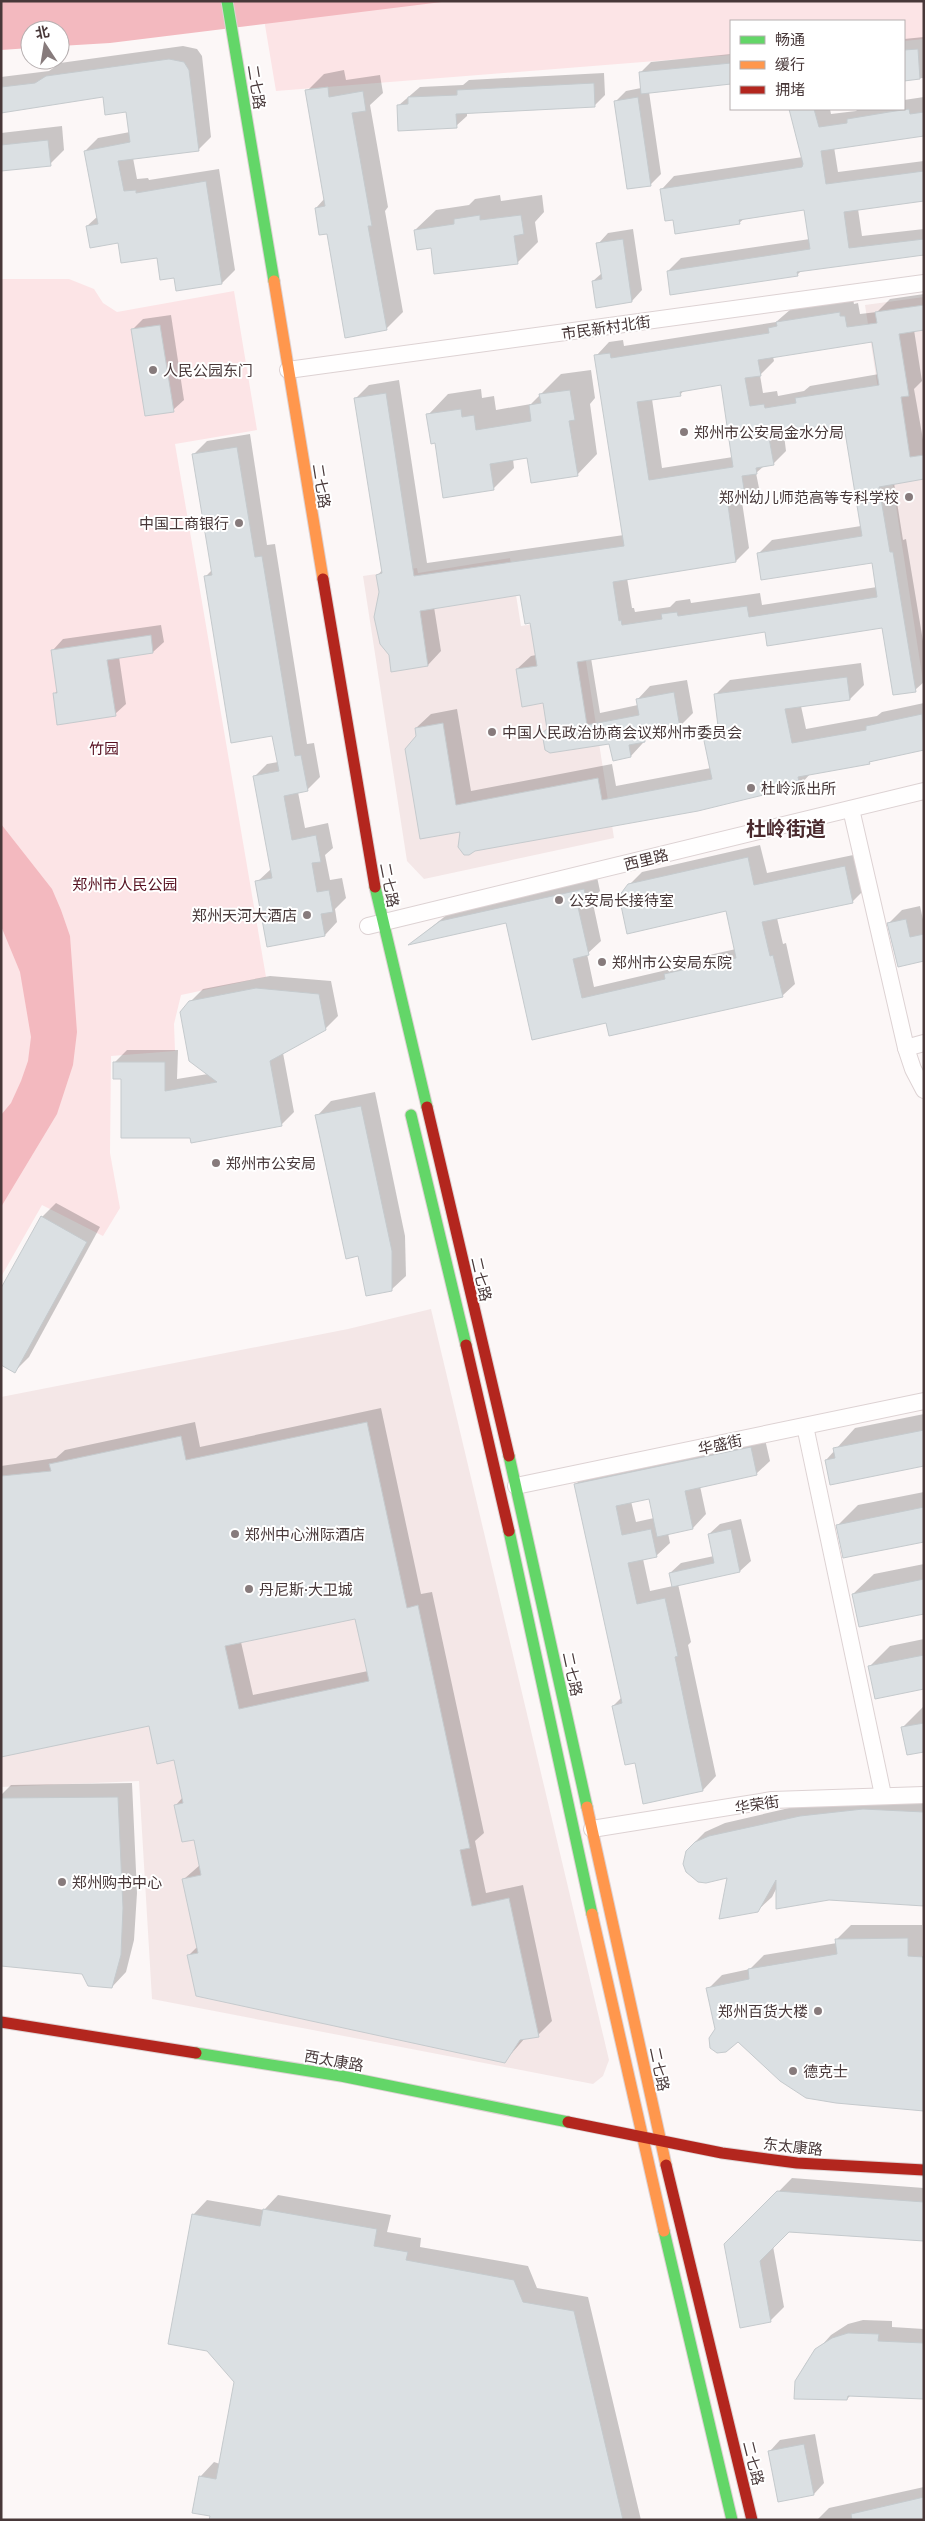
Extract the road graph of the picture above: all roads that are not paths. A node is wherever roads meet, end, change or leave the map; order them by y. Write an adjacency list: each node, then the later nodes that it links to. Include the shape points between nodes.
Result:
1 (227, 1): 3 (main road, 二七路)
2 (924, 283): 3 (street, 市民新村北街)
3 (288, 370): 6 (main road, 二七路, via 351,752)
4 (924, 792): 5 (street, 西里路)
5 (851, 809): 6 (street, 西里路); 8 (street)
6 (372, 925): 13 (main road, 二七路)
7 (924, 1043): 8 (street)
8 (906, 1048): 9 (street)
9 (924, 1090)
10 (407, 1099): 18 (main road, via 500,1491)
11 (924, 1401): 12 (street, 华盛街)
12 (805, 1426): 13 (street, 华盛街); 14 (street)
13 (516, 1486): 16 (main road, 二七路)
14 (883, 1795): 15 (street, 华荣街); 16 (street, 华荣街, via 772,1800)
15 (924, 1795)
16 (592, 1829): 19 (main road, 二七路)
17 (1, 2022): 18 (main road, 西太康路, via 341,2076)
18 (641, 2136): 19 (main road, 西太康路); 21 (main road)
19 (660, 2140): 20 (main road, 东太康路, via 722,2153 797,2163); 22 (main road, 二七路)
20 (924, 2170)
21 (732, 2520)
22 (752, 2520)

